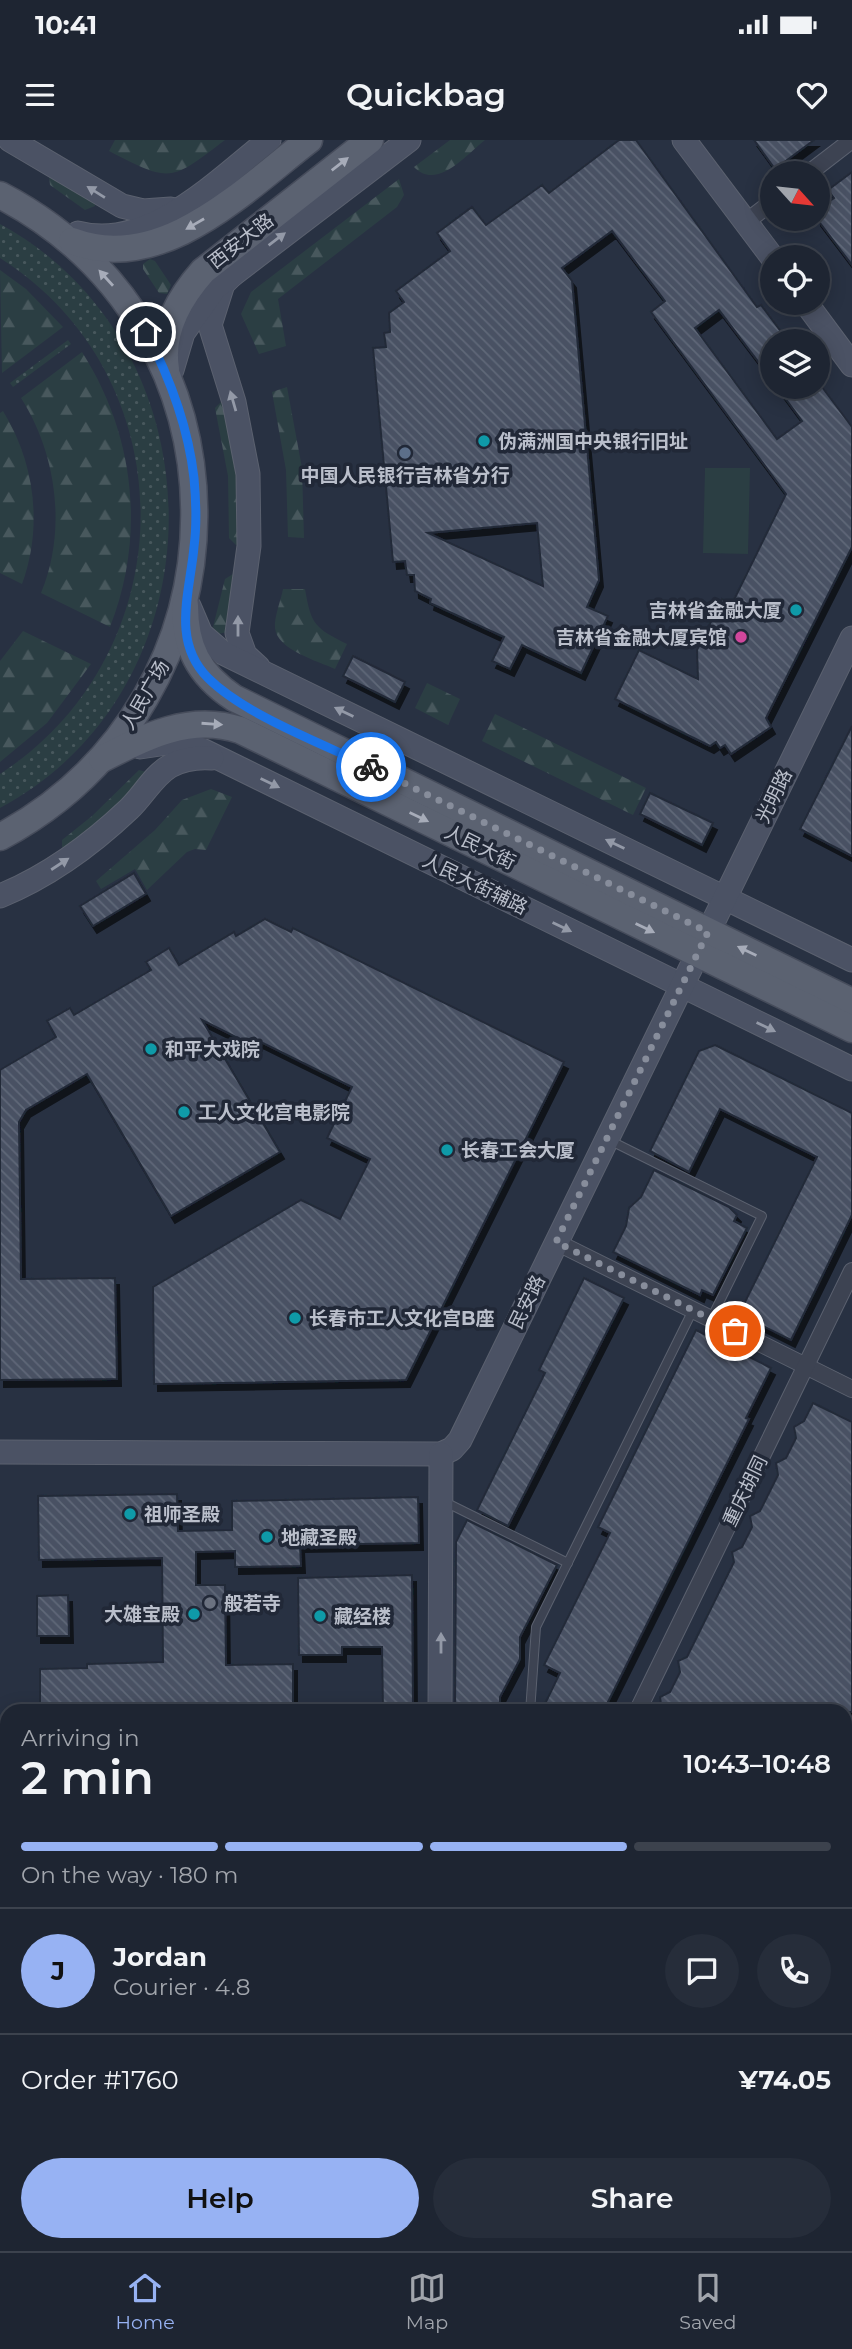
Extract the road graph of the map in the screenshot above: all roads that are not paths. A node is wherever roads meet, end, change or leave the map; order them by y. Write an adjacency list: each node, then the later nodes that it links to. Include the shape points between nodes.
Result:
1 (10, 140): 10 (street, one-way to 1, via 164,212 122,206)
2 (270, 140): 10 (street)
3 (309, 140): 14 (main road, 西安大路, one-way to 14, via 197,224 174,235 126,251 90,248)
4 (370, 140): 19 (main road, 西安大路, one-way to 4, via 165,346 188,288 226,251)
5 (409, 140): 16 (street, one-way to 5)
6 (684, 140): 13 (street)
7 (852, 141): 8 (street)
8 (825, 161)
9 (0, 195): 12 (main road, 人民广场)
10 (184, 205): 12 (street, via 143,228 104,236 83,235)
11 (760, 211): 13 (street)
12 (43, 221): 14 (main road, 人民广场)
13 (746, 222): 15 (street)
14 (67, 239): 19 (main road, 人民广场, one-way to 14, via 129,306)
15 (763, 245)
16 (238, 269): 19 (street, via 204,299 183,333); 22 (street, one-way to 16, via 245,655 237,633 249,546 248,474 234,402 209,325 223,284)
17 (815, 315): 18 (street)
18 (852, 365)
19 (170, 381): 20 (main road, 人民广场, via 194,479 195,542)
20 (187, 595): 22 (street, via 194,620 210,643); 23 (main road, 人民广场, via 150,693); 28 (main road, 人民大街, via 186,635 197,664 234,698)
21 (852, 638): 27 (street, 光明路)
22 (275, 678): 27 (street, one-way to 22)
23 (97, 764): 24 (street, 人民大街辅路, via 148,744 167,743 200,749); 25 (main road, 人民广场, via 45,810); 28 (main road, 人民大街, one-way to 28, via 163,730 199,723 225,725)
24 (231, 764): 26 (street, one-way to 24, via 76,853 169,767 195,758); 30 (street, 人民大街辅路, one-way to 30)
25 (0, 837)
26 (0, 896)
27 (724, 898): 28 (street, 光明路); 29 (street)
28 (702, 942): 30 (street, 民安路); 31 (main road, 人民大街, one-way to 28); 32 (main road, 人民大街)
29 (852, 960)
30 (681, 985): 33 (street, 人民大街辅路, one-way to 33); 34 (street, 民安路)
31 (852, 1002)
32 (852, 1029)
33 (852, 1069)
34 (606, 1139): 35 (street, 民安路); 38 (lane, via 762,1216)
35 (556, 1242): 37 (street); 42 (street, 民安路, via 460,1440)
36 (852, 1272): 39 (street, 重庆胡同)
37 (693, 1310): 38 (street); 44 (lane)
38 (711, 1320): 39 (street)
39 (806, 1366): 40 (street); 47 (street, 重庆胡同)
40 (852, 1389)
41 (0, 1452): 42 (street)
42 (441, 1454): 43 (street)
43 (441, 1500): 44 (lane); 45 (street, one-way to 43)
44 (568, 1563): 46 (lane, via 536,1628)
45 (440, 1704)
46 (531, 1704)
47 (641, 1704)

